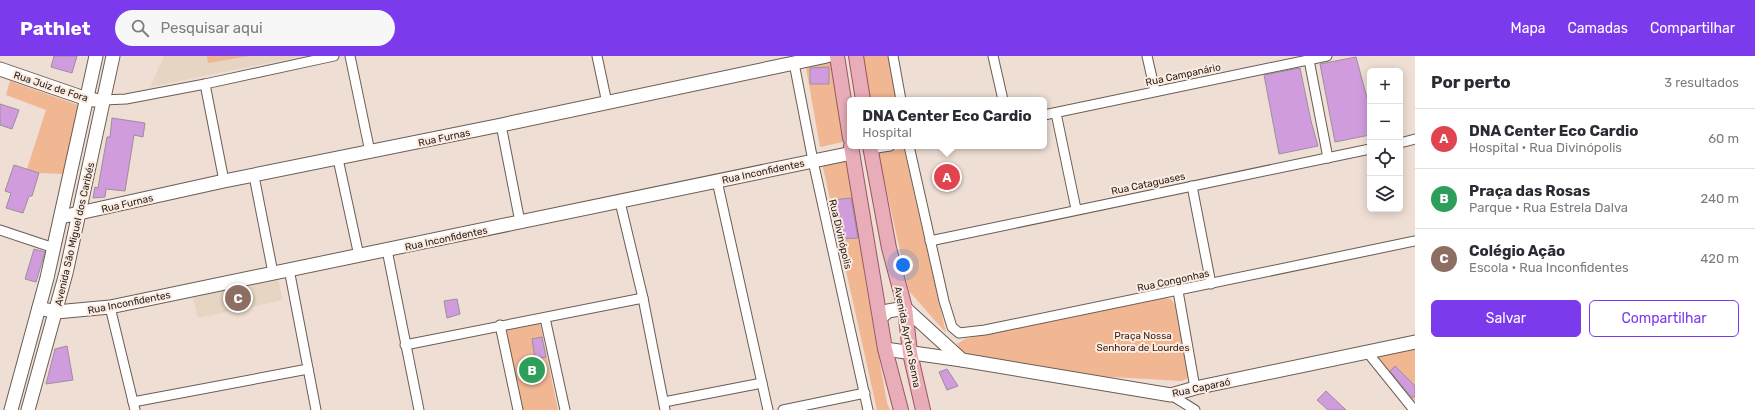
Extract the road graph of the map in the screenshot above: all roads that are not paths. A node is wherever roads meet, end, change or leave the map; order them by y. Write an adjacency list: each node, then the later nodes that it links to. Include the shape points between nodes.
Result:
1 (96, 56): 21 (street, Avenida São Miguel dos Caribés)
2 (113, 56): 22 (street, Avenida São Miguel dos Caribés)
3 (334, 56): 16 (street)
4 (350, 56): 34 (street)
5 (597, 56): 23 (street)
6 (827, 56): 14 (street, Rua Furnas)
7 (837, 56): 26 (main road)
8 (856, 56): 18 (main road)
9 (893, 56): 19 (street)
10 (993, 56): 20 (street)
11 (1147, 56): 17 (street)
12 (1327, 56): 13 (street, Rua Campanário)
13 (1309, 60): 17 (street, Rua Campanário); 35 (street)
14 (794, 63): 23 (street, Rua Furnas); 37 (street, Rua Divinópolis)
15 (0, 69): 21 (street, Rua Juiz de Fora)
16 (205, 84): 22 (street, via 126,99); 39 (street)
17 (1155, 91): 24 (street, Rua Campanário)
18 (863, 97)
19 (900, 97)
20 (1002, 97)
21 (87, 99): 22 (street, Rua Juiz de Fora); 45 (street, Avenida São Miguel dos Caribés)
22 (103, 100): 44 (street, Avenida São Miguel dos Caribés)
23 (607, 103): 27 (street, Rua Furnas)
24 (1056, 113): 25 (street, Rua Campanário); 43 (street)
25 (1047, 114)
26 (847, 119)
27 (501, 125): 34 (street, Rua Furnas); 46 (street)
28 (1415, 139): 29 (street)
29 (1403, 142)
30 (870, 149): 60 (main road, Avenida Ayrton Senna, via 889,248)
31 (910, 149): 48 (street)
32 (852, 150): 37 (street, Rua Inconfidentes); 63 (main road)
33 (1367, 150): 35 (street, Rua Cataguases)
34 (370, 152): 36 (street, Rua Furnas)
35 (1328, 158): 41 (street, Rua Cataguases)
36 (338, 159): 38 (street, Rua Furnas); 52 (street)
37 (814, 161): 40 (street, Rua Inconfidentes); 74 (street, Rua Divinópolis)
38 (254, 176): 39 (street, Rua Furnas); 54 (street)
39 (224, 181): 44 (street, Rua Furnas)
40 (717, 181): 42 (street, Rua Inconfidentes); 72 (street)
41 (1192, 186): 43 (street, Rua Cataguases); 55 (street)
42 (620, 202): 46 (street, Rua Inconfidentes); 57 (street)
43 (1076, 210): 48 (street, Rua Cataguases)
44 (79, 214): 45 (street, Rua Furnas); 61 (street, Avenida São Miguel dos Caribés)
45 (61, 217): 50 (street, Avenida São Miguel dos Caribés)
46 (520, 222): 51 (street, Rua Inconfidentes)
47 (0, 230): 50 (street)
48 (930, 241): 56 (street, Rua Congonhas, via 948,313 954,331 958,333)
49 (1415, 241): 55 (street, Rua Congonhas)
50 (54, 248): 59 (street, Avenida São Miguel dos Caribés)
51 (387, 250): 52 (street, Rua Inconfidentes); 66 (street)
52 (359, 256): 53 (street, Rua Inconfidentes)
53 (290, 269): 54 (street, Rua Inconfidentes); 71 (street)
54 (273, 273): 58 (street, Rua Inconfidentes)
55 (1211, 284): 56 (street, Rua Congonhas)
56 (1178, 291): 73 (street)
57 (643, 298): 62 (street); 78 (street)
58 (110, 307): 61 (street, Rua Inconfidentes); 77 (street)
59 (39, 308): 61 (street, Rua Inconfidentes); 79 (street, Avenida São Miguel dos Caribés)
60 (905, 308): 63 (street, via 888,311); 68 (main road, Avenida Ayrton Senna); 70 (street)
61 (56, 312): 76 (street, Avenida São Miguel dos Caribés)
62 (545, 318): 64 (street); 85 (street)
63 (880, 318): 67 (main road)
64 (500, 325): 66 (street); 84 (street)
65 (1415, 342): 69 (street, Rua Caparaó)
66 (405, 344): 83 (street)
67 (885, 349): 68 (street, Rua Caparaó); 89 (main road)
68 (910, 353): 70 (street, Rua Caparaó); 90 (main road, Avenida Ayrton Senna)
69 (1368, 353): 73 (street, Rua Caparaó); 92 (street)
70 (962, 360): 75 (street, Rua Caparaó)
71 (308, 369): 77 (street); 82 (street)
72 (762, 383): 78 (street); 86 (street)
73 (1195, 388): 75 (street, Rua Caparaó)
74 (865, 393): 87 (street); 88 (street, Rua Divinópolis)
75 (1171, 395): 91 (street)
76 (32, 396): 80 (street, Avenida São Miguel dos Caribés); 81 (street)
77 (134, 406)
78 (665, 406)
79 (11, 410)
80 (28, 410)
81 (35, 410)
82 (316, 410)
83 (419, 410)
84 (518, 410)
85 (565, 410)
86 (768, 410)
87 (783, 410)
88 (868, 410)
89 (901, 410)
90 (923, 410)
91 (1195, 410)
92 (1414, 410)

